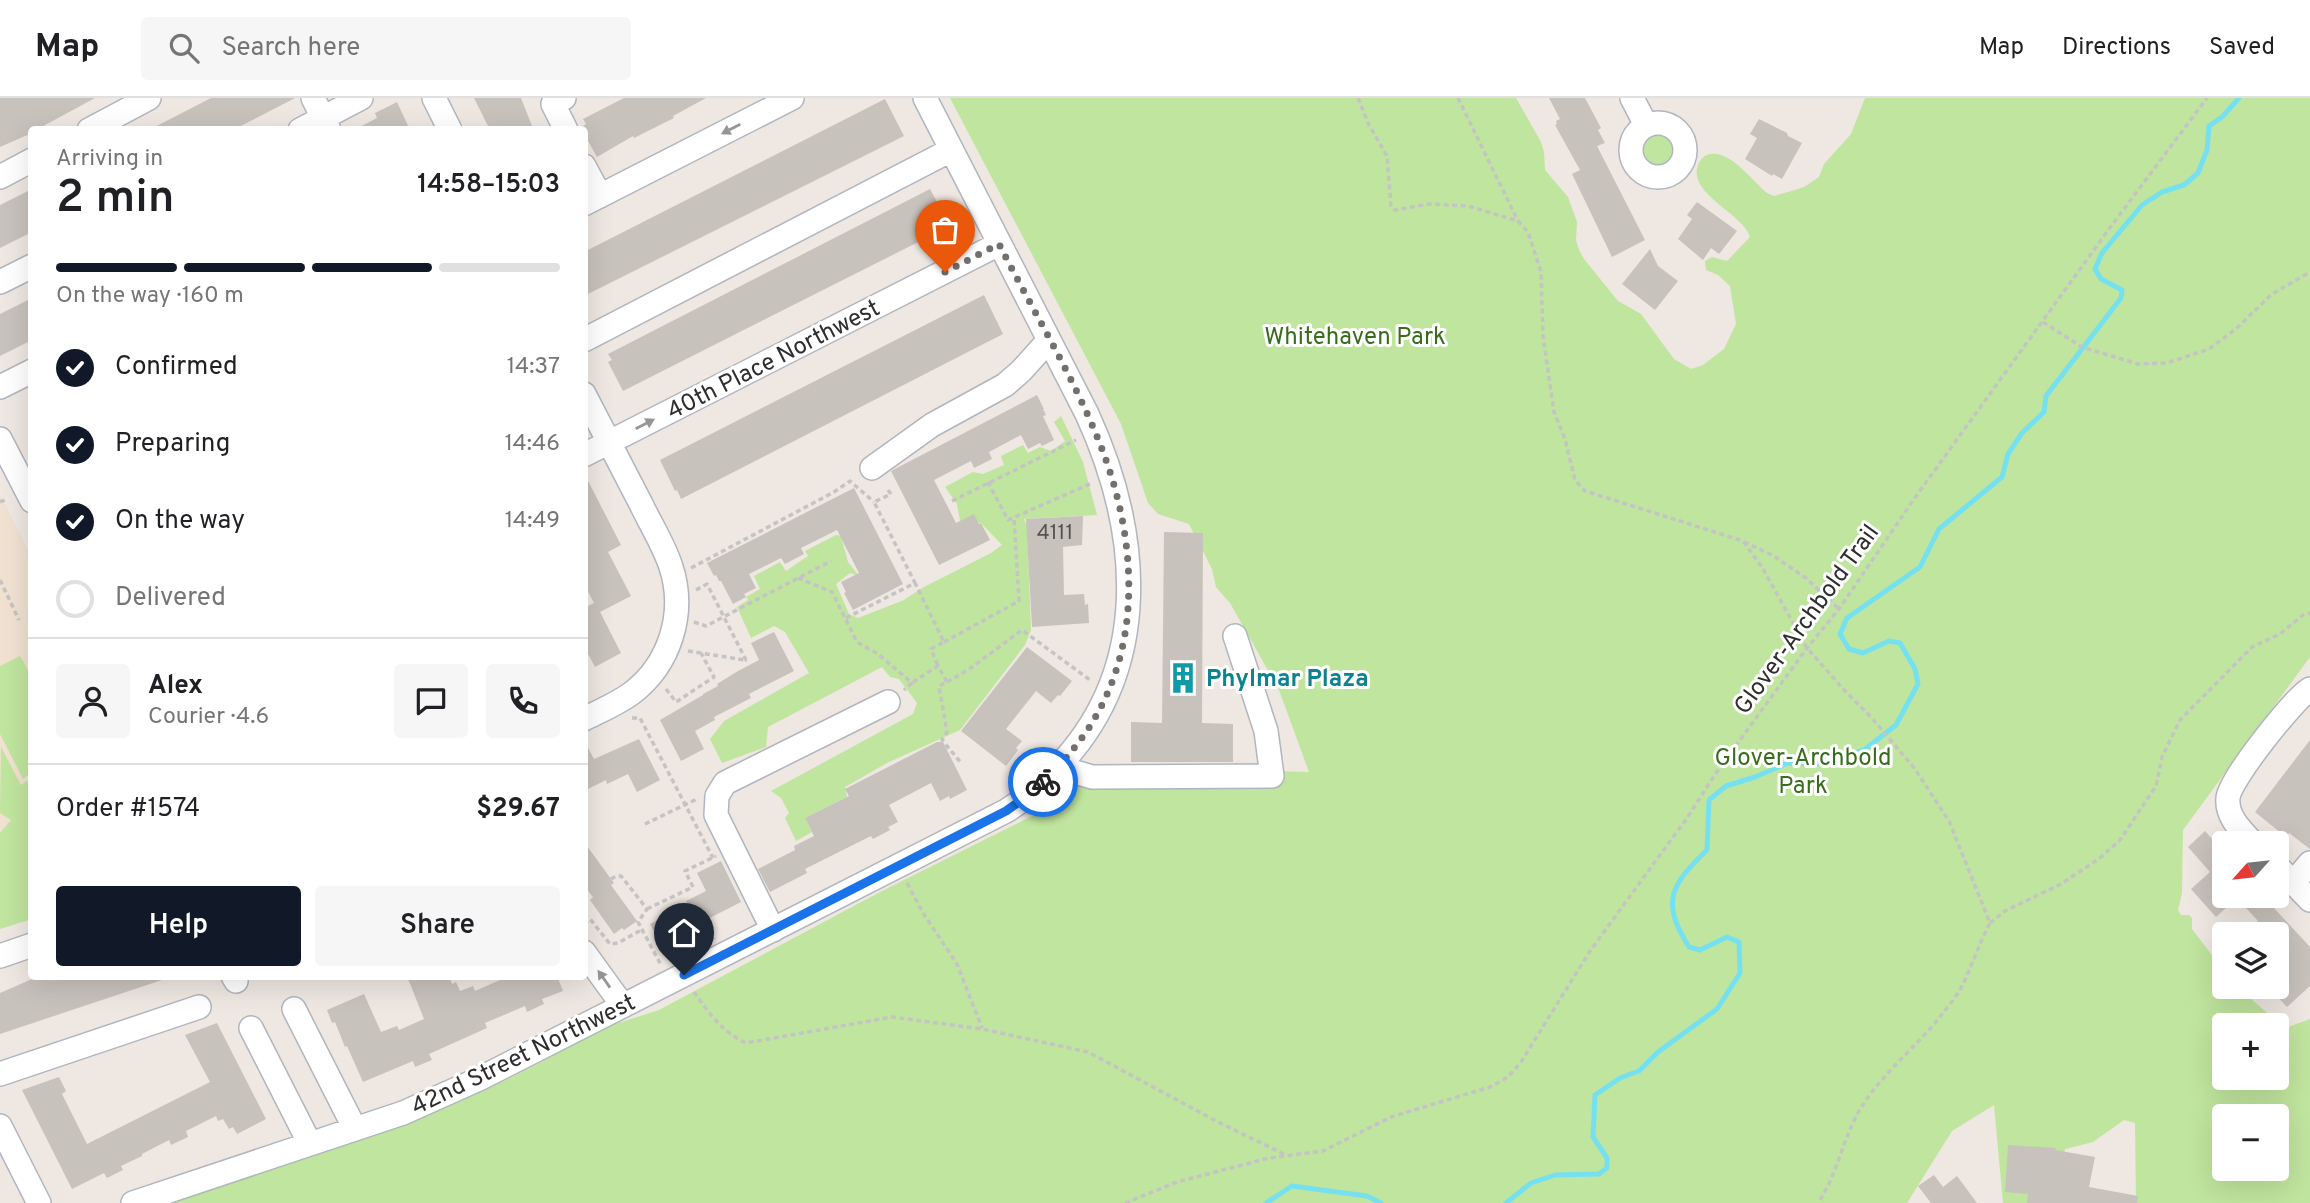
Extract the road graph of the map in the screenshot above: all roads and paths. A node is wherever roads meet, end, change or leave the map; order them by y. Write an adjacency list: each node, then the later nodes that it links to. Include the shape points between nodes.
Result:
1 (149, 98): 13 (street)
2 (362, 98): 11 (street)
3 (434, 98): 15 (street)
4 (792, 98): 20 (street, one-way to 20)
5 (925, 98): 17 (street, 42nd Street Northwest)
6 (1358, 98): 21 (path, via 1387,156 1395,210 1429,204 1468,206)
7 (1458, 98): 21 (path)
8 (1632, 98): 12 (street)
9 (2207, 98): 26 (path, Glover-Archbold Trail)
10 (556, 100): 16 (street)
11 (322, 115): 14 (street)
12 (1646, 125)
13 (96, 126)
14 (306, 126)
15 (448, 126)
16 (565, 126)
17 (951, 150): 22 (street, 42nd Street Northwest); 27 (street)
18 (28, 162): 19 (street)
19 (0, 177)
20 (592, 200)
21 (1518, 221): 45 (path, via 1528,232 1541,272 1543,336 1554,412 1575,480 1585,491)
22 (999, 244): 28 (street, 42nd Street Northwest); 34 (street, 40th Place Northwest, one-way to 22)
23 (28, 267): 25 (street)
24 (2310, 272): 26 (path, via 2272,294 2209,349 2167,363 2138,364 2082,347)
25 (0, 282)
26 (2043, 322): 52 (path, Glover-Archbold Trail)
27 (588, 338)
28 (1049, 340): 36 (street, via 1005,385 932,425); 73 (street, 42nd Street Northwest, via 1103,450 1119,506 1129,598 1115,677 1094,720)
29 (28, 373): 30 (street)
30 (0, 387)
31 (588, 402): 34 (street)
32 (0, 439): 40 (street)
33 (1076, 440): 37 (path)
34 (609, 442): 35 (street, 40th Place Northwest); 70 (street, via 663,547 677,596 675,621 663,656)
35 (588, 453)
36 (872, 468)
37 (988, 482): 41 (path); 44 (path, via 1008,520)
38 (1092, 482): 44 (path)
39 (888, 490): 43 (path, via 891,494)
40 (24, 493): 42 (path)
41 (952, 501)
42 (0, 502)
43 (874, 502): 47 (path, via 850,481); 50 (path)
44 (1014, 517): 59 (path, via 1019,601)
45 (1742, 541): 52 (path, via 1806,578); 60 (path, via 1762,567)
46 (831, 561): 48 (path)
47 (691, 568)
48 (798, 578): 54 (path); 55 (path, via 832,592)
49 (0, 580): 56 (path)
50 (915, 583): 55 (path); 59 (path)
51 (695, 591): 54 (path, via 707,584)
52 (1839, 609): 60 (path, Glover-Archbold Trail)
53 (2310, 613): 85 (path, via 2252,647 2180,720 2162,757 2156,786 2120,840 2061,884)
54 (724, 617): 57 (path, via 706,626); 62 (path, via 748,659)
55 (845, 619): 66 (path, via 858,642)
56 (19, 620)
57 (694, 622)
58 (1235, 636): 73 (street, via 1266,731 1272,776 1092,777)
59 (944, 642): 63 (path, via 931,649)
60 (1807, 648): 85 (path, via 1915,769 1949,821); 104 (path, Glover-Archbold Trail, via 1590,951 1508,1077 1490,1087 1391,1117 1323,1151)
61 (688, 651): 62 (path)
62 (701, 653): 67 (path, via 714,677 676,702)
63 (938, 666): 64 (path); 66 (path)
64 (947, 682): 65 (path, via 1022,630); 72 (path, via 939,686 947,732 942,740)
65 (1092, 682)
66 (912, 683): 69 (path)
67 (666, 689)
68 (2310, 689): 76 (street, via 2234,779 2227,797 2230,814)
69 (888, 702): 87 (street, via 725,783 717,796 716,815)
70 (623, 711): 71 (street); 74 (path, via 640,718)
71 (588, 718)
72 (962, 764)
73 (1058, 767): 78 (street, 42nd Street Northwest, via 1014,806)
74 (685, 804): 75 (path); 83 (path, via 715,857 685,872 693,887)
75 (645, 824)
76 (2244, 831)
77 (2310, 863): 81 (street)
78 (898, 866): 87 (street, 42nd Street Northwest); 99 (path, via 957,964)
79 (611, 879): 83 (path, via 621,876)
80 (2289, 879): 81 (street)
81 (2293, 883): 82 (street)
82 (2310, 900)
83 (647, 909): 86 (path, via 638,922)
84 (588, 921): 86 (path, via 610,944)
85 (1990, 923): 108 (path, via 1964,984 1860,1109)
86 (643, 929): 93 (path)
87 (773, 930): 94 (street, 42nd Street Northwest)
88 (714, 939): 90 (path, via 711,932 693,942)
89 (28, 946): 91 (street)
90 (697, 947)
91 (0, 956)
92 (588, 958): 95 (street, one-way to 92)
93 (661, 965)
94 (684, 975): 95 (street, 42nd Street Northwest); 99 (path, via 719,1024 746,1043 892,1017)
95 (622, 1006): 102 (street, 42nd Street Northwest, via 444,1096)
96 (199, 1007): 100 (street)
97 (294, 1009): 102 (street)
98 (251, 1028): 103 (street)
99 (982, 1029): 104 (path, via 1087,1052)
100 (0, 1074)
101 (0, 1126): 105 (street)
102 (355, 1129): 103 (street, 42nd Street Northwest)
103 (310, 1144): 106 (street, 42nd Street Northwest)
104 (1285, 1154): 107 (path, Glover-Archbold Trail, via 1177,1182)
105 (39, 1203)
106 (134, 1203)
107 (1125, 1203)
108 (1818, 1203)

